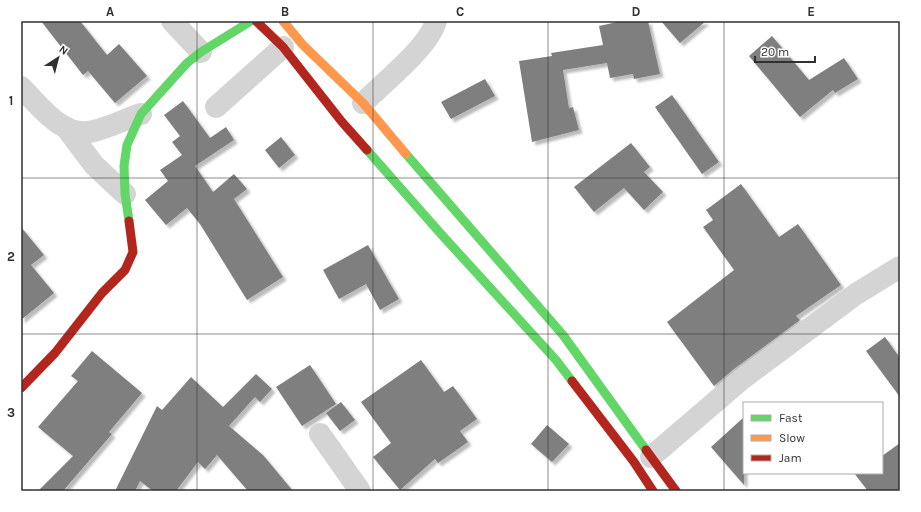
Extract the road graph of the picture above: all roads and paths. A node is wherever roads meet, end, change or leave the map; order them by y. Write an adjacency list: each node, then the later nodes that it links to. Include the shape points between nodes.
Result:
1 (172, 21): 7 (street)
2 (251, 21): 7 (main road)
3 (256, 21): 6 (main road)
4 (283, 21): 9 (main road, via 302,46)
5 (436, 21): 9 (street, via 434,29 420,49)
6 (283, 47): 10 (street); 19 (main road, via 342,122 556,360)
7 (201, 52): 11 (main road)
8 (21, 87): 12 (street)
9 (363, 103): 17 (main road, via 563,335)
10 (216, 107)
11 (141, 114): 12 (street, via 94,131 80,132); 13 (main road, via 127,145)
12 (67, 129): 13 (street, via 94,165)
13 (124, 194): 15 (main road, via 133,252 125,270 102,293 55,353)
14 (900, 267): 17 (street, via 856,294 742,379)
15 (21, 388)
16 (320, 434): 18 (street)
17 (651, 457): 20 (main road)
18 (360, 491)
19 (653, 491)
20 (676, 491)

